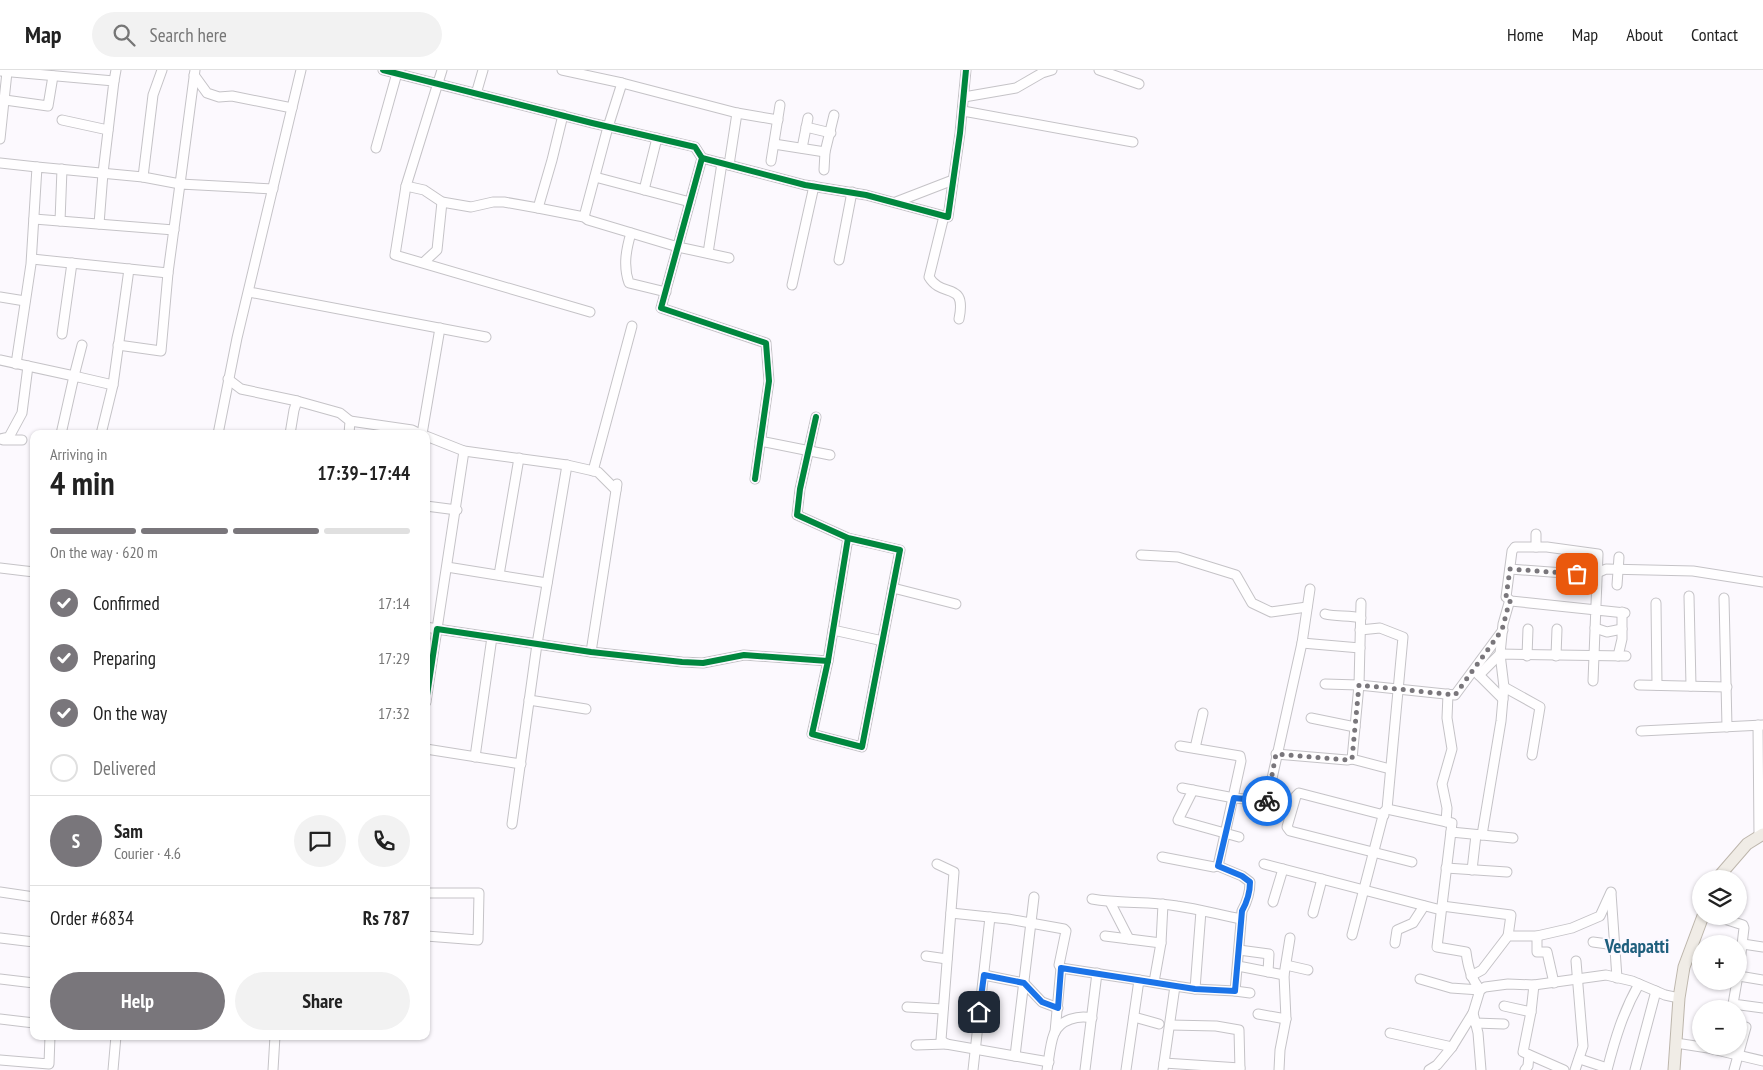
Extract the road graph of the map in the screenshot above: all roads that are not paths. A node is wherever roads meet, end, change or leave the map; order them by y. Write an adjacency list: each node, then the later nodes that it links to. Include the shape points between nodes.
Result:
1 (116, 70): 16 (street)
2 (162, 70): 49 (street, via 153,95)
3 (301, 70): 24 (street)
4 (383, 70): 14 (street)
5 (442, 70): 18 (street)
6 (482, 70): 20 (street)
7 (562, 70): 12 (street)
8 (966, 70): 21 (street)
9 (1052, 70): 21 (street, via 1016,88)
10 (1099, 70): 19 (street)
11 (4, 71): 15 (street); 22 (street)
12 (578, 72): 17 (street)
13 (195, 73): 24 (street, via 207,93); 52 (street)
14 (397, 74): 18 (street); 38 (street)
15 (53, 76): 16 (street); 22 (street, via 48,106)
16 (114, 82): 32 (street)
17 (622, 83): 26 (street); 31 (street)
18 (439, 84): 20 (street); 53 (street)
19 (1139, 84)
20 (476, 94): 28 (street)
21 (964, 97): 25 (street)
22 (5, 100): 35 (street)
23 (780, 105): 30 (street)
24 (292, 108): 55 (street)
25 (963, 111): 36 (street); 51 (street)
26 (737, 113): 30 (street); 44 (street)
27 (834, 115): 33 (street)
28 (563, 116): 31 (street); 61 (street)
29 (62, 120): 32 (street)
30 (778, 120): 37 (street)
31 (608, 127): 34 (street); 50 (street)
32 (108, 130): 48 (street)
33 (831, 133): 39 (street, via 807,123); 40 (street)
34 (657, 138): 41 (street, via 695,146); 56 (street)
35 (0, 139)
36 (1134, 142)
37 (774, 144): 39 (street); 42 (street)
38 (376, 148)
39 (802, 148): 40 (street)
40 (825, 152): 47 (street)
41 (702, 158): 44 (street); 59 (street)
42 (772, 161)
43 (0, 163): 45 (street)
44 (725, 164): 54 (street); 70 (street)
45 (38, 167): 46 (street); 64 (street)
46 (62, 170): 48 (street); 65 (street)
47 (824, 170)
48 (103, 173): 49 (street); 66 (street)
49 (143, 177): 52 (street)
50 (595, 177): 56 (street); 63 (street)
51 (953, 180): 60 (street); 62 (street, via 948,216)
52 (180, 184): 55 (street); 67 (street)
53 (406, 186): 58 (street, via 424,190); 74 (street, via 395,254)
54 (814, 186): 57 (street); 78 (street)
55 (273, 189): 79 (street)
56 (644, 190): 59 (street)
57 (852, 192): 60 (street); 73 (street)
58 (442, 202): 61 (street, via 471,207 504,202); 74 (street, via 437,250)
59 (690, 202): 69 (street)
60 (896, 203): 62 (street)
61 (538, 208): 63 (street)
62 (944, 216): 84 (street, via 929,277 933,284 961,299)
63 (584, 217): 68 (street)
64 (34, 219): 65 (street); 72 (street)
65 (60, 221): 66 (street)
66 (99, 224): 67 (street)
67 (174, 230): 77 (street)
68 (631, 233): 69 (street); 80 (street, via 625,272 629,283)
69 (678, 247): 70 (street); 80 (street)
70 (708, 253): 71 (street)
71 (729, 258)
72 (32, 259): 75 (street); 82 (street)
73 (839, 260)
74 (424, 262): 83 (street)
75 (72, 263): 76 (street); 87 (street)
76 (129, 269): 77 (street); 90 (street)
77 (168, 273): 90 (street, via 161,350)
78 (792, 285)
79 (249, 292): 86 (street); 95 (street)
80 (666, 292): 110 (street, via 661,308 766,343 769,381)
81 (0, 297): 82 (street)
82 (26, 301): 92 (street)
83 (590, 312)
84 (959, 318)
85 (632, 326): 116 (street)
86 (440, 328): 88 (street); 106 (street)
87 (62, 334)
88 (486, 337)
89 (82, 345): 94 (street)
90 (118, 345): 96 (street)
91 (0, 360): 92 (street)
92 (16, 364): 93 (street)
93 (28, 366): 94 (street); 108 (street, via 22,413 9,436)
94 (74, 376): 96 (street); 100 (street)
95 (228, 379): 97 (street, via 241,389); 102 (street)
96 (112, 385): 101 (street)
97 (297, 401): 99 (street, via 340,413); 103 (street)
98 (816, 417): 112 (street)
99 (350, 422): 104 (street); 105 (street)
100 (62, 430)
101 (102, 430)
102 (219, 430)
103 (291, 430)
104 (349, 430)
105 (398, 430)
106 (417, 430)
107 (430, 438): 111 (street)
108 (0, 440): 109 (street)
109 (22, 440)
110 (760, 441): 112 (street); 117 (street)
111 (464, 451): 114 (street); 119 (street)
112 (808, 451): 113 (street); 121 (street, via 797,516)
113 (830, 455)
114 (519, 458): 115 (street); 131 (street)
115 (567, 464): 116 (street); 133 (street)
116 (593, 471): 161 (street, via 617,487)
117 (755, 479)
118 (430, 507): 119 (street)
119 (456, 510): 125 (street)
120 (1536, 534): 122 (street)
121 (848, 538): 135 (street, via 900,550); 153 (street)
122 (1536, 547): 127 (street, via 1515,547); 130 (street, via 1598,554)
123 (1141, 554): 143 (street, via 1178,557 1236,575 1252,604 1271,612)
124 (1619, 557): 128 (street)
125 (447, 567): 131 (street); 149 (street)
126 (0, 568): 129 (street)
127 (1510, 569): 130 (street, via 1577,574); 139 (street, via 1506,597)
128 (1618, 569): 130 (street); 132 (street, via 1693,571); 134 (street)
129 (30, 572)
130 (1599, 572): 144 (street)
131 (499, 575): 133 (street)
132 (1763, 582)
133 (547, 583): 159 (street)
134 (1617, 585)
135 (893, 588): 142 (street); 157 (street)
136 (1310, 589): 143 (street)
137 (1689, 596): 176 (street)
138 (1724, 598): 178 (street)
139 (1511, 600): 144 (street); 155 (street)
140 (1361, 603): 146 (street)
141 (1656, 603): 175 (street)
142 (956, 604)
143 (1308, 607): 158 (street)
144 (1596, 609): 148 (street); 152 (street, via 1623,613)
145 (1325, 614): 146 (street)
146 (1361, 618): 154 (street)
147 (430, 627): 149 (street)
148 (1595, 628): 152 (street, via 1607,632); 163 (street)
149 (437, 629): 156 (street); 167 (street)
150 (1528, 629): 164 (street)
151 (1557, 629): 165 (street)
152 (1622, 629): 163 (street, via 1622,656)
153 (833, 630): 157 (street); 166 (street)
154 (1360, 630): 160 (street); 179 (street, via 1380,628 1402,637)
155 (1502, 630): 162 (street); 168 (street)
156 (492, 637): 159 (street); 195 (street)
157 (883, 640): 166 (street, via 862,747 812,734)
158 (1302, 643): 160 (street); 193 (street)
159 (537, 644): 161 (street); 182 (street)
160 (1360, 648): 172 (street)
161 (591, 652): 166 (street, via 703,663 744,656)
162 (1500, 654): 164 (street); 168 (street); 169 (street)
163 (1594, 655): 165 (street); 170 (street)
164 (1527, 656): 165 (street)
165 (1556, 656)
166 (828, 661)
167 (430, 669)
168 (1476, 672): 174 (street); 180 (street, via 1455,695)
169 (1503, 677): 174 (street); 177 (street)
170 (1593, 680)
171 (1325, 684): 172 (street)
172 (1359, 685): 179 (street); 187 (street)
173 (1639, 685): 175 (street)
174 (1490, 686): 181 (street)
175 (1656, 686): 176 (street)
176 (1691, 686): 178 (street)
177 (1504, 687): 181 (street); 194 (street, via 1540,707)
178 (1727, 687): 188 (street)
179 (1398, 689): 180 (street); 198 (street)
180 (1448, 694): 203 (street, via 1447,718 1452,749 1442,784)
181 (1503, 699): 207 (street)
182 (530, 700): 183 (street); 197 (street)
183 (586, 709)
184 (1202, 713): 191 (street)
185 (1311, 718): 187 (street)
186 (1761, 725): 188 (street); 208 (street)
187 (1355, 727): 196 (street)
188 (1727, 727): 189 (street)
189 (1641, 731)
190 (1180, 746): 191 (street)
191 (1195, 748): 201 (street, via 1240,756)
192 (430, 750): 195 (street)
193 (1276, 754): 196 (street); 201 (street, via 1267,801)
194 (1532, 755)
195 (475, 757): 197 (street)
196 (1352, 759): 198 (street)
197 (520, 764): 204 (street)
198 (1390, 769): 202 (street)
199 (1182, 788): 200 (street)
200 (1193, 790): 201 (street); 206 (street, via 1178,820)
201 (1234, 798): 206 (street)
202 (1385, 812): 203 (street); 211 (street); 211 (street, via 1299,793 1296,796 1287,827 1290,831)
203 (1446, 822): 205 (street, via 1452,823)
204 (512, 824)
205 (1450, 832): 207 (street); 217 (street)
206 (1226, 834): 209 (street); 216 (street)
207 (1479, 835): 210 (street); 219 (street)
208 (1761, 836): 220 (main road, via 1747,844)
209 (1239, 837)
210 (1513, 838)
211 (1373, 852): 213 (street); 223 (street)
212 (1162, 857): 216 (street)
213 (1412, 862)
214 (937, 864): 236 (street, via 954,872)
215 (1264, 864): 218 (street)
216 (1218, 866): 238 (street, via 1250,882)
217 (1446, 868): 219 (street); 233 (street)
218 (1282, 869): 222 (street); 230 (street)
219 (1472, 870): 221 (street)
220 (1724, 870)
221 (1507, 872)
222 (1322, 880): 223 (street); 235 (street)
223 (1363, 890): 232 (street); 241 (street)
224 (0, 892): 226 (street)
225 (430, 893): 242 (street, via 480,893 478,940)
226 (30, 896)
227 (1034, 897): 239 (street)
228 (1092, 900): 229 (street)
229 (1110, 902): 231 (street); 248 (street)
230 (1273, 902)
231 (1163, 904): 234 (street); 251 (street)
232 (1424, 906): 233 (street); 252 (street, via 1413,922 1397,930)
233 (1441, 908): 244 (street, via 1511,915); 267 (street, via 1436,946 1466,952)
234 (1201, 911): 238 (street); 282 (street)
235 (1313, 912)
236 (951, 913): 237 (street); 258 (street)
237 (990, 917): 239 (street); 266 (street)
238 (1241, 919): 256 (street)
239 (1031, 923): 261 (street, via 1065,930); 277 (street)
240 (1699, 925): 288 (main road, via 1684,967)
241 (1352, 935)
242 (430, 936)
243 (1105, 936): 248 (street)
244 (1508, 936): 245 (street); 267 (street, via 1482,970)
245 (1537, 936): 253 (street, via 1572,928 1600,916 1611,892); 278 (street, via 1537,952 1546,952)
246 (0, 938): 249 (street)
247 (1290, 938): 262 (street)
248 (1129, 939): 251 (street)
249 (30, 942)
250 (1593, 942): 253 (street)
251 (1161, 943): 275 (street)
252 (1396, 943)
253 (1615, 944): 269 (street)
254 (1747, 945): 255 (street)
255 (1763, 947)
256 (1239, 950): 260 (street); 264 (street, via 1269,954)
257 (926, 956): 258 (street)
258 (947, 959): 291 (street)
259 (1576, 961): 273 (street)
260 (1238, 966): 264 (street); 285 (street)
261 (1061, 968): 265 (street); 292 (street)
262 (1285, 970): 263 (street); 264 (street); 300 (street)
263 (1308, 970)
264 (1268, 972)
265 (1097, 973): 272 (street); 298 (street)
266 (984, 975): 277 (street); 315 (street)
267 (1471, 976): 283 (street)
268 (1747, 977): 274 (street)
269 (1617, 978): 273 (street, via 1606,975); 279 (street)
270 (0, 979): 276 (street)
271 (1420, 979): 283 (street, via 1451,988)
272 (1139, 980): 275 (street); 297 (street)
273 (1578, 980): 278 (street); 319 (street, via 1583,1046)
274 (1763, 980)
275 (1154, 982): 281 (street)
276 (30, 983)
277 (1024, 983): 292 (street, via 1042,1002); 317 (street)
278 (1554, 983): 280 (street)
279 (1639, 984): 286 (street); 326 (street, via 1618,1027)
280 (1534, 985): 283 (street, via 1501,985); 294 (street)
281 (1175, 986): 282 (street); 305 (street)
282 (1195, 989): 285 (street)
283 (1480, 990): 295 (street)
284 (1735, 990): 293 (street, via 1733,1004)
285 (1235, 991): 287 (street)
286 (1656, 992): 288 (street); 337 (street)
287 (1250, 994)
288 (1680, 998): 311 (main road)
289 (1504, 1006): 294 (street)
290 (907, 1007): 291 (street)
291 (943, 1008): 312 (street, via 941,1040)
292 (1058, 1008): 306 (street)
293 (1763, 1008)
294 (1531, 1012): 316 (street, via 1523,1052)
295 (1473, 1013): 302 (street); 314 (street)
296 (1258, 1014): 300 (street)
297 (1134, 1017): 303 (street); 331 (street)
298 (1092, 1018): 306 (street, via 1069,1019); 330 (street)
299 (0, 1019): 301 (street)
300 (1286, 1019): 332 (street)
301 (30, 1023)
302 (1475, 1023): 304 (street); 333 (street)
303 (1159, 1024)
304 (1504, 1024)
305 (1170, 1025): 323 (street); 325 (street, via 1239,1030)
306 (1054, 1032): 322 (street)
307 (1390, 1033): 314 (street)
308 (50, 1040): 320 (street, via 49,1064)
309 (116, 1040): 327 (street)
310 (275, 1040): 328 (street)
311 (1676, 1043): 318 (street); 338 (main road)
312 (947, 1044): 313 (street); 315 (street)
313 (916, 1045)
314 (1452, 1047): 324 (street)
315 (975, 1049): 317 (street); 329 (street)
316 (1530, 1055): 334 (street); 335 (street)
317 (1015, 1056): 322 (street)
318 (1738, 1056): 321 (street); 339 (street)
319 (1580, 1059): 326 (street); 336 (street)
320 (0, 1060)
321 (1763, 1061)
322 (1048, 1066)
323 (1164, 1067): 325 (street)
324 (1434, 1068)
325 (1240, 1069)
326 (1607, 1069)
327 (113, 1070)
328 (273, 1070)
329 (973, 1070)
330 (1085, 1070)
331 (1126, 1070)
332 (1280, 1070)
333 (1481, 1070)
334 (1525, 1070)
335 (1564, 1070)
336 (1575, 1070)
337 (1635, 1070)
338 (1674, 1070)
339 (1734, 1070)

